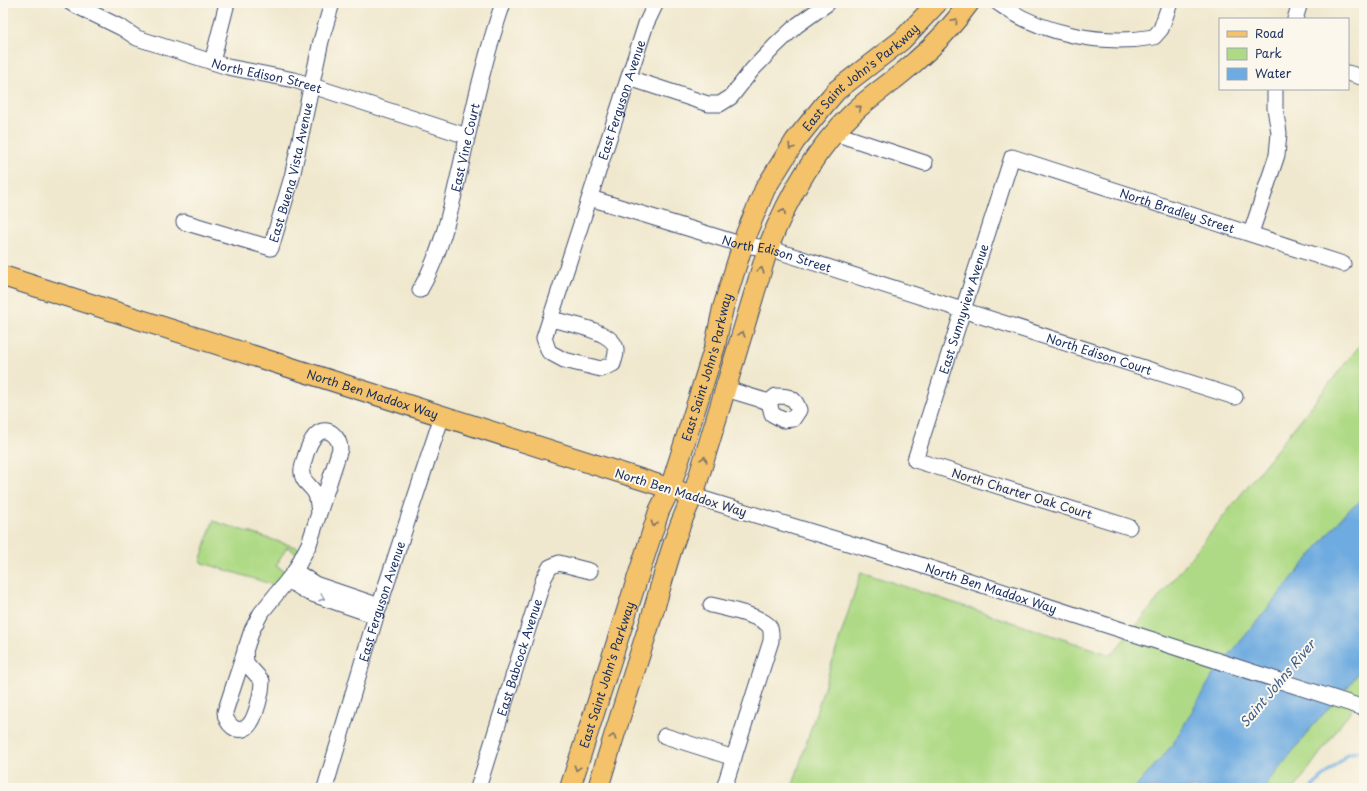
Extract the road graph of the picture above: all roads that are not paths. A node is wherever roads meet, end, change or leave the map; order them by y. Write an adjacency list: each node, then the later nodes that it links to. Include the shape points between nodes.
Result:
1 (71, 3): 13 (street, North Edison Street, via 137,38)
2 (227, 3): 13 (street)
3 (332, 3): 17 (street, East Buena Vista Avenue)
4 (503, 3): 20 (street, East Vine Court, via 484,64)
5 (656, 3): 15 (street, East Ferguson Avenue, via 646,24)
6 (828, 3): 15 (street, via 796,26 752,70 732,97 720,104 708,104)
7 (937, 3): 26 (main road, East Saint John's Parkway, one-way to 26, via 902,40 837,90 795,141 757,206)
8 (969, 3): 19 (main road, East Saint John's Parkway, one-way to 8, via 856,110 938,41)
9 (998, 3): 10 (street, via 1035,23 1067,33 1105,40 1133,41 1154,38 1161,28)
10 (1170, 3)
11 (1300, 3): 12 (street)
12 (1295, 18)
13 (212, 62): 17 (street, North Edison Street)
14 (1349, 73): 16 (street)
15 (629, 78): 23 (street, East Ferguson Avenue)
16 (1364, 78)
17 (312, 86): 20 (street, North Edison Street); 24 (street, East Buena Vista Avenue, via 292,177 271,248)
18 (1275, 90): 25 (street, via 1275,108 1280,133 1277,154)
19 (834, 133): 22 (street); 27 (main road, East Saint John's Parkway, one-way to 19, via 796,186)
20 (467, 136): 30 (street, East Vine Court, via 453,200 437,255)
21 (1012, 157): 25 (street, North Bradley Street); 31 (street, East Sunnyview Avenue)
22 (925, 163)
23 (590, 198): 26 (street, North Edison Street); 32 (street, East Ferguson Avenue)
24 (184, 222)
25 (1251, 233): 28 (street, North Bradley Street)
26 (743, 245): 27 (street, North Edison Street); 38 (main road, East Saint John's Parkway, via 715,346)
27 (768, 248): 31 (street, North Edison Street); 33 (main road, East Saint John's Parkway, one-way to 27)
28 (1343, 264)
29 (3, 276): 36 (main road, North Ben Maddox Way)
30 (420, 290)
31 (963, 311): 34 (street, North Edison Court); 37 (street, East Sunnyview Avenue)
32 (550, 319): 32 (street, East Ferguson Avenue, via 544,338 549,352 564,360 600,369 612,364 617,351 614,342 606,335)
33 (726, 389): 35 (street, East Saint John's Parkway); 39 (main road, East Saint John's Parkway, one-way to 33)
34 (1235, 397)
35 (769, 402)
36 (442, 416): 38 (main road, North Ben Maddox Way); 45 (street, East Ferguson Avenue)
37 (915, 460): 41 (street, North Charter Oak Court)
38 (670, 489): 39 (main road, North Ben Maddox Way); 52 (main road, East Saint John's Parkway, one-way to 52, via 659,511)
39 (693, 496): 47 (street, North Ben Maddox Way, via 914,563); 53 (main road, East Saint John's Parkway, one-way to 39, via 663,573 680,521)
40 (319, 513): 40 (street, via 340,449 340,441 336,436 323,431 316,434 302,470 306,484 317,496); 43 (street, via 309,544)
41 (1129, 527)
42 (590, 571): 51 (street, East Babcock Avenue, via 559,563 547,573)
43 (291, 576): 45 (street); 46 (street, via 261,613)
44 (711, 604): 49 (street, via 757,619 770,627 771,641)
45 (378, 611): 50 (street, East Ferguson Avenue)
46 (245, 649)
47 (1362, 707)
48 (665, 736): 49 (street)
49 (734, 758): 54 (street)
50 (325, 788)
51 (478, 788)
52 (570, 788)
53 (598, 788)
54 (724, 788)

